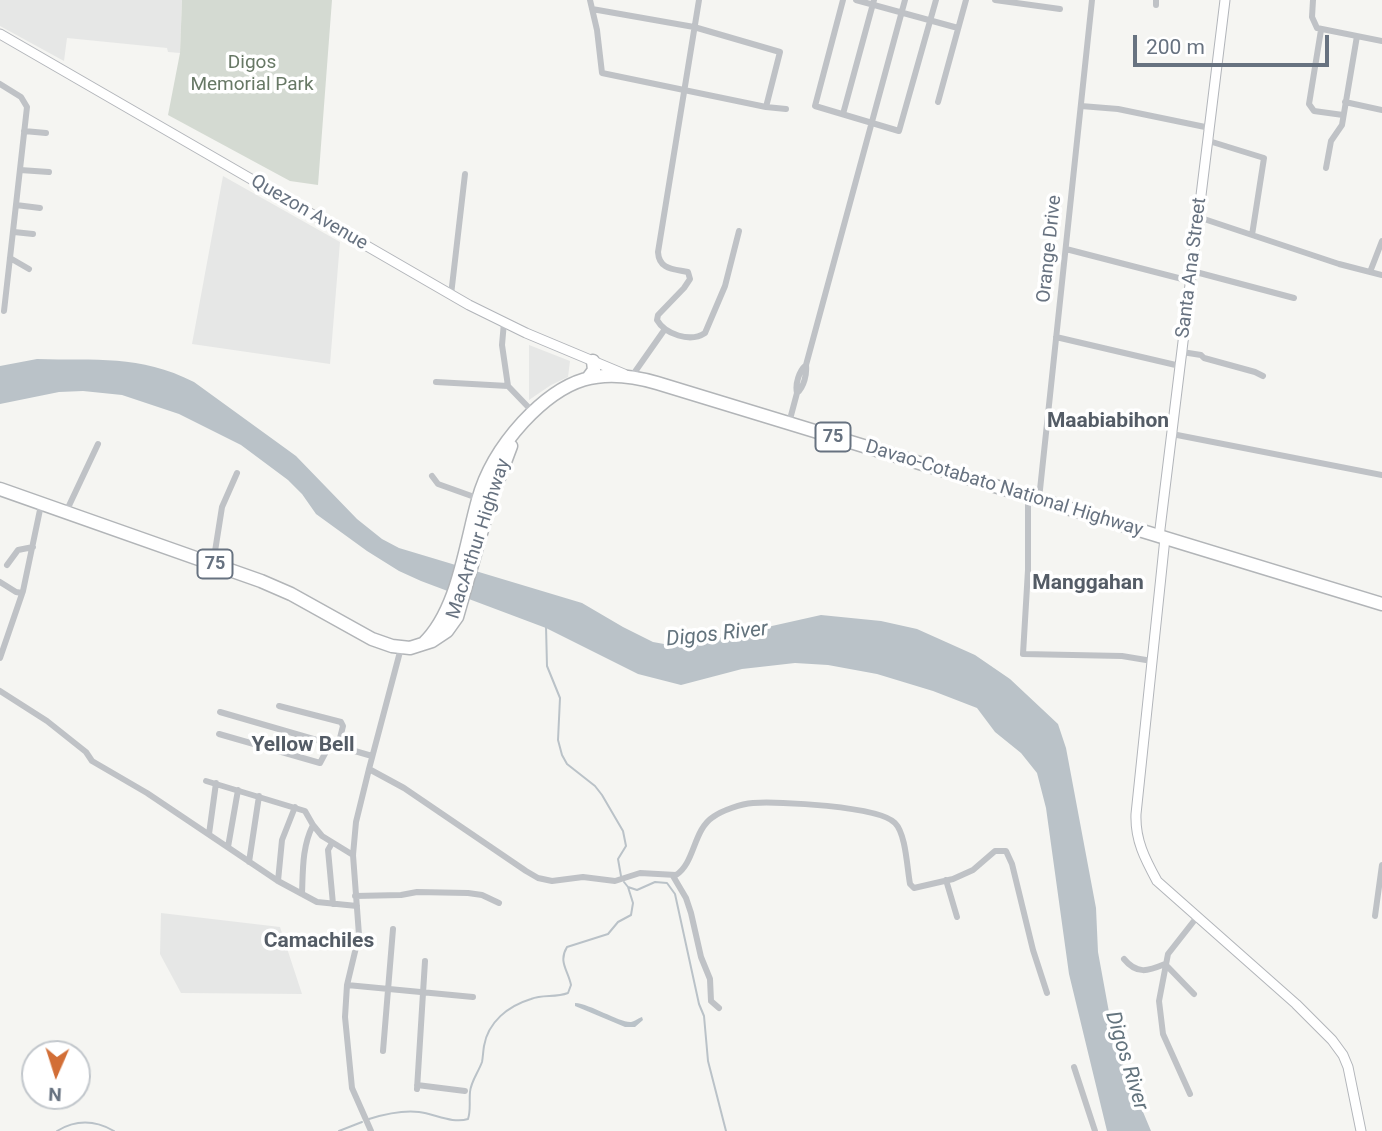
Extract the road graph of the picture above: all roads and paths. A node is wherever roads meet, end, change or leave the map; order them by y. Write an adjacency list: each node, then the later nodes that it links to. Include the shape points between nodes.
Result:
1 (590, 0): 13 (street)
2 (699, 0): 17 (street)
3 (843, 0): 31 (street, via 815,106)
4 (856, 0): 12 (street)
5 (905, 0): 15 (street)
6 (936, 0): 16 (street)
7 (966, 0): 18 (street)
8 (995, 0): 14 (street)
9 (1092, 0): 27 (street, Orange Drive)
10 (1224, 0): 34 (main road, Santa Ana Street)
11 (1313, 0): 19 (street, via 1312,21)
12 (873, 2): 15 (street); 31 (street)
13 (592, 9): 17 (street); 24 (street, via 602,73)
14 (1060, 9)
15 (901, 12): 16 (street); 33 (street)
16 (930, 20): 18 (street); 33 (street, via 899,131)
17 (694, 27): 24 (street); 28 (street, via 780,52)
18 (958, 28): 25 (street)
19 (1321, 30): 21 (street); 32 (street, via 1309,104 1314,111)
20 (0, 34): 56 (main road, Quezon Avenue)
21 (1357, 36): 22 (street); 26 (street)
22 (1382, 41)
23 (0, 84): 35 (street, via 25,101)
24 (684, 89): 28 (street); 60 (street, via 658,252 662,265 688,272 690,279 657,317)
25 (939, 102)
26 (1345, 103): 30 (street); 32 (street)
27 (1081, 106): 34 (street); 50 (street, Orange Drive)
28 (766, 107): 29 (street)
29 (786, 109)
30 (1382, 110)
31 (843, 114): 33 (street)
32 (1343, 115): 38 (street)
33 (871, 122): 71 (street)
34 (1211, 128): 37 (main road, Santa Ana Street)
35 (24, 131): 36 (street); 39 (street)
36 (46, 133)
37 (1209, 141): 44 (main road, Santa Ana Street); 48 (street, via 1264,158)
38 (1325, 168)
39 (20, 170): 40 (street); 42 (street)
40 (49, 172)
41 (464, 174): 56 (street)
42 (16, 205): 43 (street); 46 (street)
43 (40, 208)
44 (1198, 217): 48 (street); 55 (main road, Santa Ana Street)
45 (739, 230): 60 (street, via 725,286 705,333 691,338)
46 (13, 232): 47 (street); 51 (street)
47 (33, 234)
48 (1252, 235): 53 (street)
49 (1382, 241): 53 (street)
50 (1066, 249): 55 (street); 61 (street, Orange Drive)
51 (10, 258): 52 (street); 58 (street)
52 (29, 269)
53 (1370, 272): 54 (street)
54 (1382, 275)
55 (1191, 276): 57 (street); 62 (main road, Santa Ana Street)
56 (451, 295): 59 (main road, Quezon Avenue)
57 (1294, 298)
58 (4, 311)
59 (504, 322): 63 (main road, Quezon Avenue); 69 (street)
60 (665, 329): 65 (street)
61 (1056, 337): 64 (street); 78 (street, Orange Drive)
62 (1182, 352): 64 (main road, Santa Ana Street); 66 (street)
63 (593, 361): 65 (main road, Quezon Avenue); 67 (highway)
64 (1180, 366): 72 (main road, Santa Ana Street)
65 (629, 376): 67 (highway, MacArthur Highway / 75); 71 (highway, Davao-Cotabato National Highway / 75)
66 (1263, 376)
67 (588, 378): 70 (highway, MacArthur Highway / 75, via 557,391)
68 (436, 382): 69 (street)
69 (508, 386): 70 (street)
70 (528, 416): 79 (highway, MacArthur Highway / 75)
71 (789, 423): 78 (highway, Davao-Cotabato National Highway / 75)
72 (1172, 434): 75 (street); 82 (main road, Santa Ana Street)
73 (98, 444): 81 (street)
74 (237, 473): 84 (street, via 222,508)
75 (1382, 475)
76 (432, 476): 79 (street, via 438,484)
77 (0, 489): 80 (highway, MacArthur Highway / 75)
78 (1034, 499): 82 (highway, Davao-Cotabato National Highway / 75); 91 (street, Orange Drive, via 1023,654)
79 (484, 500): 89 (highway, MacArthur Highway / 75, via 457,598 457,617 439,638)
80 (41, 504): 81 (highway, MacArthur Highway / 75); 83 (street)
81 (66, 512): 84 (highway, MacArthur Highway / 75)
82 (1162, 537): 88 (highway, Davao-Cotabato National Highway / 75); 91 (main road, Santa Ana Street)
83 (33, 547): 85 (street, via 18,550); 87 (street)
84 (213, 564): 89 (highway, MacArthur Highway / 75, via 278,588 372,639)
85 (7, 565)
86 (0, 582): 87 (street)
87 (22, 593): 90 (street)
88 (1382, 604)
89 (401, 648): 98 (street)
90 (0, 656)
91 (1152, 661): 122 (main road, Santa Ana Street, via 1135,826 1142,855 1157,881)
92 (0, 691): 106 (street, via 47,721 92,761)
93 (279, 706): 97 (street, via 341,722)
94 (220, 712): 96 (street)
95 (219, 734): 96 (street, via 320,763)
96 (330, 744): 97 (street)
97 (338, 746): 98 (street)
98 (372, 756): 99 (street)
99 (369, 769): 109 (street); 112 (street, via 538,878 615,881 634,873)
100 (206, 781): 101 (street)
101 (216, 783): 102 (street); 106 (street)
102 (237, 790): 103 (street); 108 (street)
103 (260, 796): 104 (street); 110 (street)
104 (295, 807): 105 (street, via 305,811); 114 (street, via 282,840)
105 (313, 825): 107 (street); 115 (street, via 303,853)
106 (209, 834): 108 (street)
107 (332, 843): 109 (street); 118 (street, via 328,850)
108 (228, 847): 110 (street)
109 (353, 855): 116 (street)
110 (249, 862): 114 (street)
111 (1382, 865): 120 (street)
112 (673, 876): 113 (street, via 682,871 712,817 761,802 846,808 891,819 902,835 912,887); 133 (street, via 691,913 710,979 711,1000)
113 (946, 880): 121 (street); 130 (street, via 972,870 995,851 1009,855)
114 (278, 881): 115 (street)
115 (302, 894): 118 (street)
116 (355, 896): 117 (street, via 468,893); 119 (street)
117 (499, 903)
118 (333, 904): 119 (street)
119 (357, 906): 127 (street, via 358,942)
120 (1375, 916)
121 (957, 917)
122 (1198, 918): 126 (street); 141 (main road, Santa Ana Street, via 1332,1040 1348,1067)
123 (393, 929): 128 (street)
124 (1124, 959): 126 (street, via 1141,971)
125 (425, 961): 129 (street)
126 (1165, 964): 131 (street); 137 (street, via 1159,1001 1163,1034)
127 (347, 985): 128 (street); 138 (street, via 349,1072)
128 (389, 989): 129 (street); 134 (street)
129 (423, 992): 132 (street); 136 (street, via 417,1087)
130 (1047, 993)
131 (1194, 994)
132 (473, 997)
133 (719, 1007)
134 (383, 1051)
135 (1074, 1067): 140 (street)
136 (465, 1091)
137 (1190, 1094)
138 (370, 1129): 139 (street)
139 (361, 1131)
140 (1096, 1131)
141 (1361, 1131)

